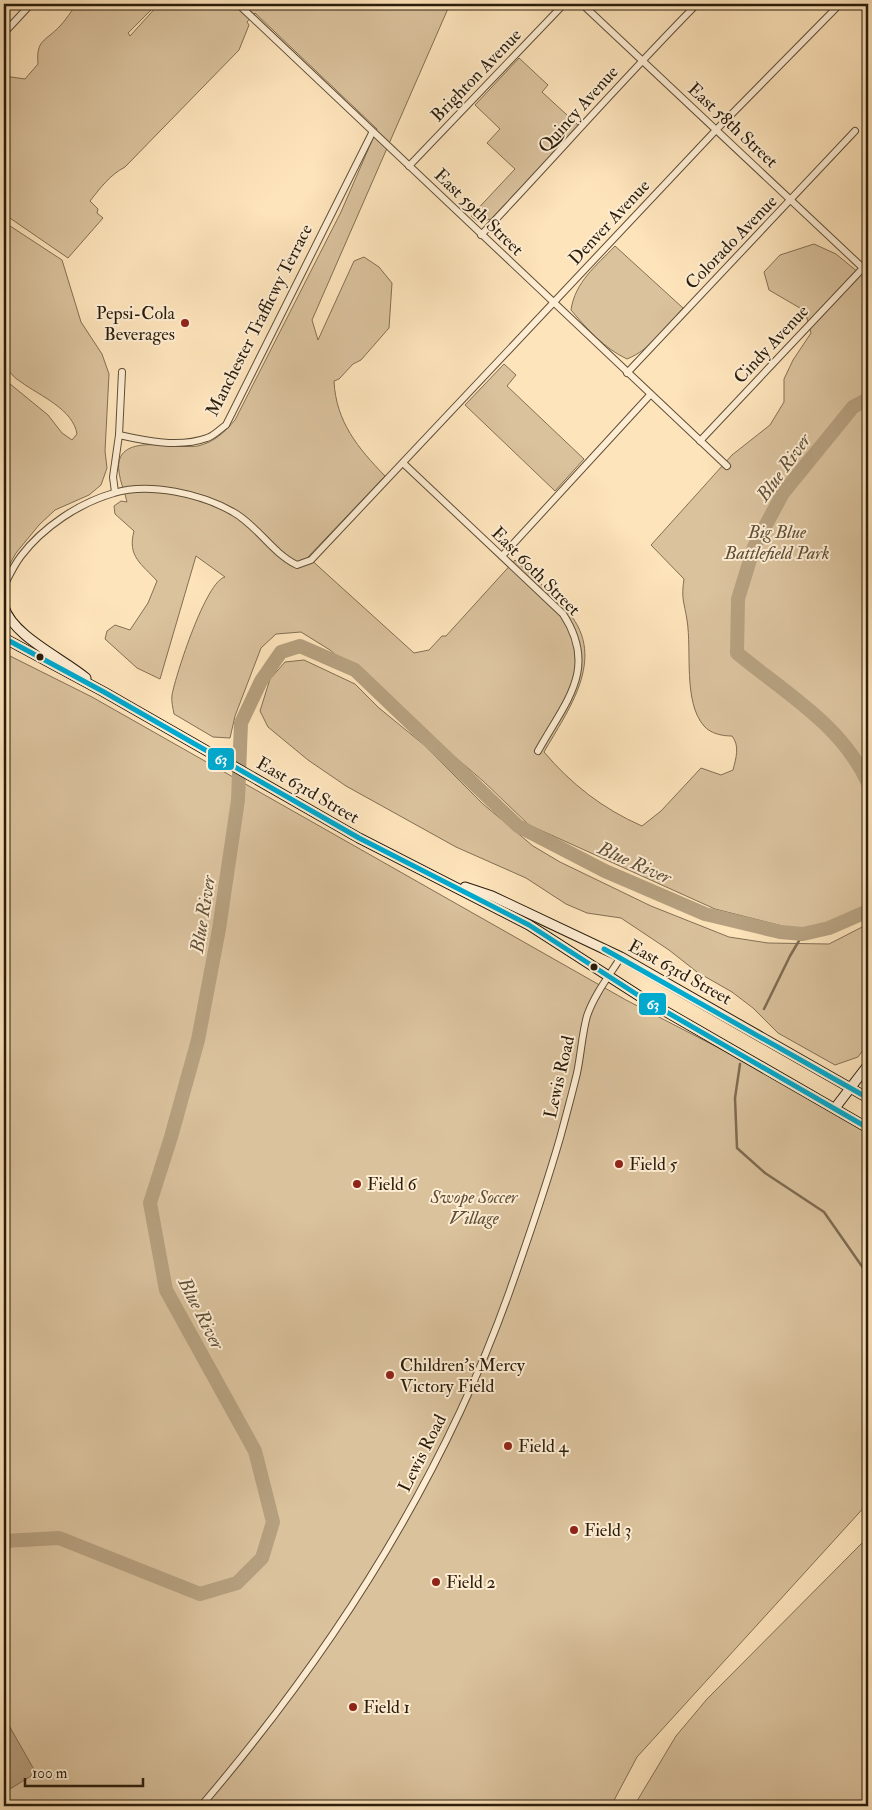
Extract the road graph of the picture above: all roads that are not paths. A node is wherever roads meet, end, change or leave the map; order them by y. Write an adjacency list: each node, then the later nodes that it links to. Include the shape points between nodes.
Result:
1 (31, 4): 7 (street)
2 (238, 4): 11 (street, East 59th Street)
3 (564, 4): 12 (street, Brighton Avenue)
4 (582, 4): 8 (street, East 58th Street)
5 (697, 4): 8 (street, Quincy Avenue)
6 (840, 4): 9 (street, Denver Avenue)
7 (4, 32)
8 (642, 60): 9 (street, East 58th Street); 14 (street, Quincy Avenue)
9 (716, 130): 13 (street, East 58th Street); 16 (street, Denver Avenue)
10 (855, 131): 13 (street, Colorado Avenue)
11 (372, 133): 12 (street, East 59th Street); 20 (street, Manchester Trafficwy Terrace, via 226,425 208,438 182,443)
12 (409, 166): 14 (street, East 59th Street)
13 (791, 200): 15 (street, East 58th Street); 18 (street, Colorado Avenue)
14 (481, 235): 16 (street, East 59th Street)
15 (864, 268): 21 (street, Cindy Avenue)
16 (553, 303): 18 (street, East 59th Street); 22 (street, Denver Avenue)
17 (122, 372): 20 (street)
18 (627, 373): 19 (street, East 59th Street)
19 (650, 395): 21 (street, East 59th Street); 25 (street)
20 (119, 435): 24 (street, via 113,477)
21 (700, 441): 23 (street, East 59th Street)
22 (403, 463): 24 (street, Denver Avenue, via 311,560 303,564 289,561 254,527 233,512 206,500 156,490); 25 (street, East 60th Street)
23 (727, 466)
24 (115, 492): 26 (street, via 66,516 43,532 19,558)
25 (502, 556): 30 (street, East 60th Street, via 563,614 573,629 578,647 580,661 575,683)
26 (4, 586)
27 (4, 607): 29 (main road, via 10,621)
28 (4, 638): 29 (main road, East 63rd Street)
29 (104, 692): 31 (main road, East 63rd Street, via 359,838)
30 (538, 751)
31 (441, 880): 32 (main road, East 63rd Street, via 492,896); 33 (main road, East 63rd Street, via 529,925)
32 (621, 957): 33 (street, Lewis Road); 35 (main road, East 63rd Street)
33 (609, 976): 37 (main road, East 63rd Street); 39 (street, Lewis Road, via 587,1018 560,1138 508,1296 448,1438 398,1532 346,1617 282,1707)
34 (868, 1065): 35 (main road)
35 (851, 1088): 36 (main road, East 63rd Street); 37 (main road)
36 (868, 1098)
37 (835, 1108): 38 (main road, East 63rd Street)
38 (868, 1128)
39 (201, 1806)

